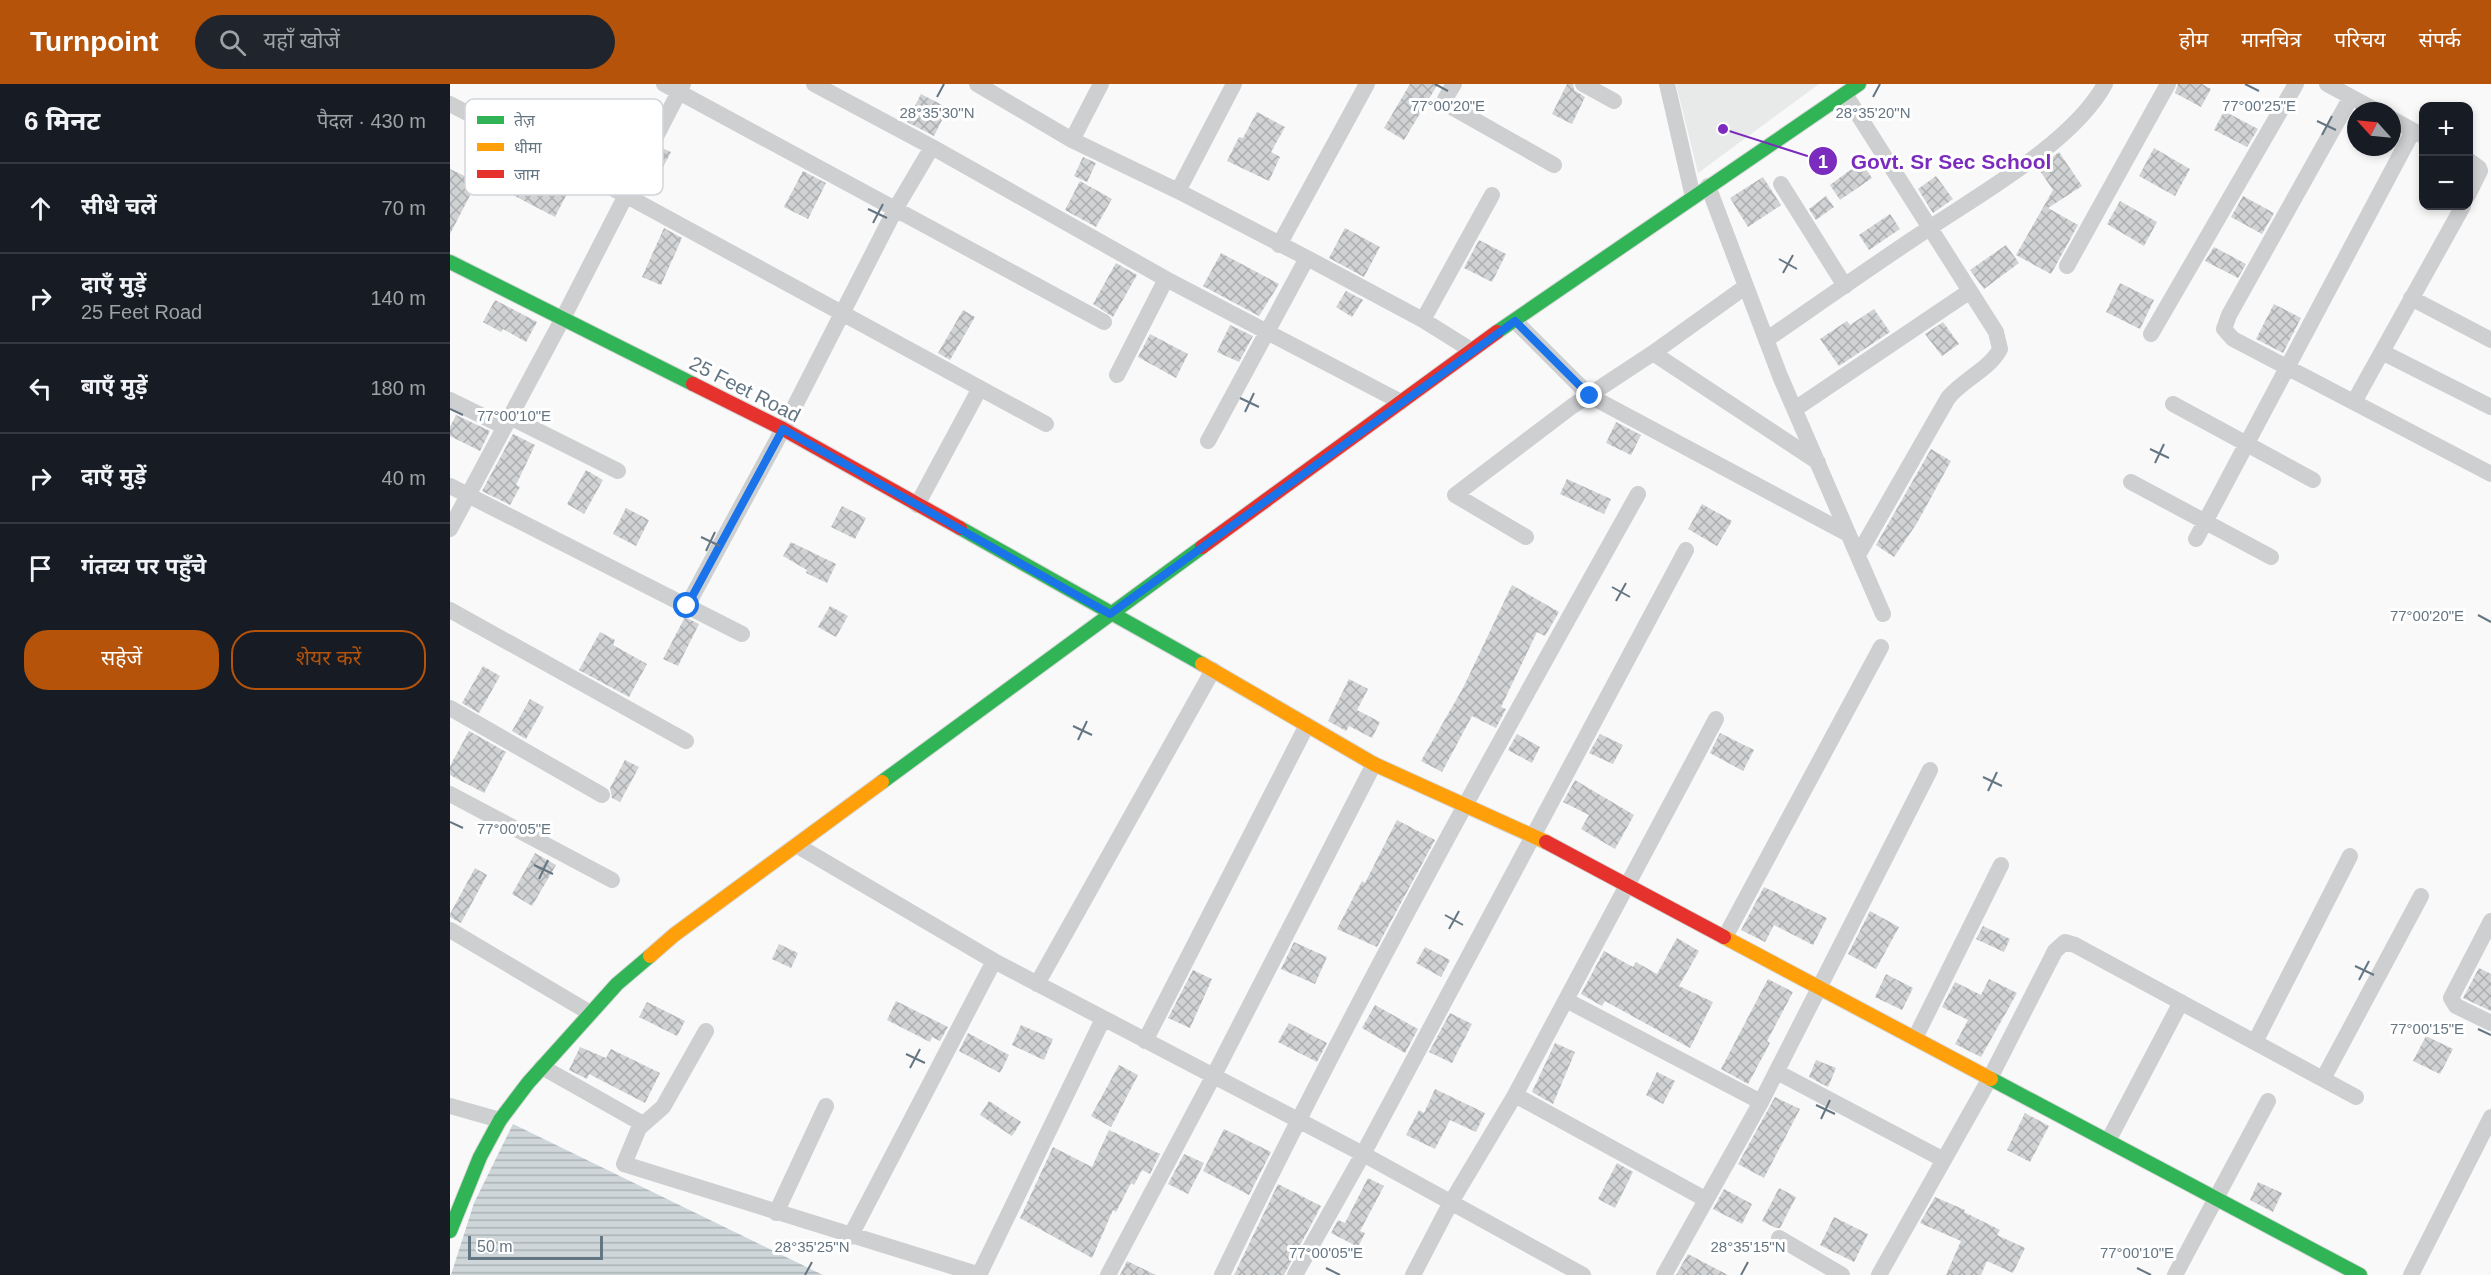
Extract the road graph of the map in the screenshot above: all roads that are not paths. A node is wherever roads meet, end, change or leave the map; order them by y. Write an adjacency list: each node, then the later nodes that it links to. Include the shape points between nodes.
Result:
1 (813, 84): 25 (street)
2 (1101, 84): 24 (street)
3 (1233, 84): 31 (street)
4 (1367, 84): 38 (street)
5 (1454, 84): 27 (street, via 1445,99 1448,105)
6 (1583, 84): 17 (street)
7 (1667, 84): 34 (street)
8 (1859, 84): 15 (street)
9 (2104, 84): 37 (street, via 2079,121 1990,189)
10 (2168, 84): 41 (street)
11 (2295, 84): 53 (street)
12 (2327, 84): 16 (street)
13 (675, 87): 21 (street); 35 (street)
14 (988, 87): 24 (street)
15 (1845, 94): 29 (street); 37 (street)
16 (2351, 97): 18 (street); 59 (street, via 2224,325 2226,334 2233,339)
17 (1614, 101)
18 (2360, 102)
19 (450, 105): 20 (street)
20 (465, 113)
21 (663, 113)
22 (2401, 124): 23 (street)
23 (2418, 134): 59 (street)
24 (1072, 140): 31 (street)
25 (932, 147): 35 (street); 42 (street)
26 (2473, 163): 30 (street, via 2480,171)
27 (1554, 165)
28 (1781, 184): 43 (street)
29 (1708, 186): 34 (street); 44 (street)
30 (2473, 186)
31 (1178, 191): 38 (street)
32 (625, 195): 47 (street); 48 (street)
33 (1491, 195): 49 (street)
34 (1693, 197): 50 (street)
35 (897, 208): 47 (street); 51 (street)
36 (2461, 210): 46 (street)
37 (1931, 226): 43 (street); 45 (street)
38 (1279, 245): 39 (street)
39 (1307, 258): 49 (street); 52 (street)
40 (450, 262): 48 (street, 25 Feet Road)
41 (2067, 266)
42 (1166, 279): 52 (street); 60 (street)
43 (1845, 286): 54 (street)
44 (1745, 287): 54 (street); 58 (street)
45 (1970, 291): 68 (street); 89 (street, via 1996,333 2000,349 1948,398)
46 (2411, 298): 55 (street); 57 (street)
47 (843, 312): 61 (street); 71 (street)
48 (563, 318): 69 (street); 71 (street, 25 Feet Road)
49 (1423, 320): 56 (street)
50 (1515, 321): 56 (street); 62 (street)
51 (1104, 322)
52 (1267, 332): 64 (street); 72 (street)
53 (2151, 334)
54 (1766, 340): 68 (street)
55 (2491, 340)
56 (1472, 350): 64 (street)
57 (2382, 352): 65 (street); 67 (street)
58 (1653, 353): 62 (street); 74 (street)
59 (2289, 368): 65 (street); 73 (street)
60 (1117, 375)
61 (980, 388): 70 (street); 82 (street)
62 (1590, 396): 85 (street); 86 (street, via 1455,495)
63 (450, 400): 69 (street)
64 (1401, 402): 93 (street)
65 (2354, 402): 76 (street)
66 (2173, 404): 73 (street)
67 (2491, 407)
68 (1795, 410): 74 (street)
69 (507, 422): 75 (street); 81 (street)
70 (1046, 424)
71 (783, 429): 82 (street, 25 Feet Road); 91 (street)
72 (1208, 441)
73 (2248, 444): 77 (street); 83 (street)
74 (1819, 463): 85 (street)
75 (618, 471)
76 (2491, 474)
77 (2313, 480)
78 (2131, 482): 83 (street)
79 (450, 486): 81 (street)
80 (1638, 494): 106 (street)
81 (468, 495): 84 (street); 91 (street)
82 (917, 505): 93 (street, 25 Feet Road)
83 (2205, 522): 87 (street); 90 (street)
84 (450, 529)
85 (1848, 534): 89 (street)
86 (1526, 537)
87 (2196, 538)
88 (1686, 550): 107 (street)
89 (1858, 555): 94 (street)
90 (2271, 557)
91 (687, 606): 95 (street)
92 (450, 610): 101 (street)
93 (1110, 614): 97 (street, 25 Feet Road); 108 (street)
94 (1883, 614)
95 (742, 634)
96 (1881, 647): 116 (street)
97 (1213, 670): 100 (street, 25 Feet Road); 118 (street)
98 (450, 708): 105 (street)
99 (1716, 719): 112 (street)
100 (1306, 725): 102 (street, 25 Feet Road); 127 (street)
101 (686, 741)
102 (1374, 764): 106 (street, 25 Feet Road); 131 (street)
103 (1930, 770): 119 (street)
104 (450, 794): 111 (street)
105 (602, 795)
106 (1465, 803): 107 (street, 25 Feet Road); 142 (street)
107 (1533, 835): 112 (street, 25 Feet Road); 145 (street)
108 (798, 846): 117 (street); 122 (street, via 674,935)
109 (2350, 856): 128 (street)
110 (2001, 865): 126 (street)
111 (612, 880)
112 (1626, 886): 116 (street, 25 Feet Road); 120 (street)
113 (2421, 896): 133 (street)
114 (2491, 921): 124 (street, via 2451,998 2456,1006)
115 (450, 930): 122 (street)
116 (1725, 937): 119 (street, 25 Feet Road)
117 (994, 961): 118 (street); 152 (street)
118 (1037, 984): 123 (street)
119 (1821, 988): 126 (street, 25 Feet Road); 130 (street)
120 (1566, 1000): 134 (street); 137 (street)
121 (2181, 1002): 128 (street); 132 (street, via 2065,942 2055,951); 144 (street)
122 (590, 1013): 129 (street)
123 (1103, 1019): 127 (street); 155 (street)
124 (2491, 1023)
125 (706, 1031): 143 (street, via 663,1107)
126 (1915, 1038): 132 (street, 25 Feet Road)
127 (1145, 1041): 131 (street)
128 (2255, 1042): 133 (street)
129 (542, 1067): 141 (street); 143 (street)
130 (1777, 1072): 137 (street); 146 (street)
131 (1214, 1075): 142 (street); 156 (street)
132 (1990, 1078): 144 (street, 25 Feet Road); 146 (street)
133 (2323, 1079): 135 (street)
134 (1515, 1095): 147 (street); 149 (street)
135 (2356, 1097)
136 (2268, 1101): 148 (street)
137 (1761, 1102): 147 (street)
138 (450, 1106): 141 (street)
139 (826, 1106): 150 (street)
140 (2491, 1117): 166 (street)
141 (500, 1120): 151 (street)
142 (1296, 1121): 145 (street); 157 (street)
143 (643, 1124): 150 (street, via 624,1164)
144 (2108, 1141): 148 (street, 25 Feet Road)
145 (1363, 1154): 149 (street); 158 (street)
146 (1944, 1160): 163 (street)
147 (1705, 1199): 161 (street)
148 (2216, 1200): 164 (street); 165 (street, 25 Feet Road)
149 (1450, 1204): 154 (street); 159 (street)
150 (776, 1214): 152 (street)
151 (450, 1231)
152 (850, 1237): 155 (street)
153 (1779, 1238): 162 (street)
154 (1552, 1268): 160 (street)
155 (979, 1275)
156 (1108, 1275)
157 (1222, 1275)
158 (1295, 1275)
159 (1413, 1275)
160 (1582, 1275)
161 (1664, 1275)
162 (1842, 1275)
163 (1880, 1275)
164 (2175, 1275)
165 (2360, 1275)
166 (2411, 1275)

